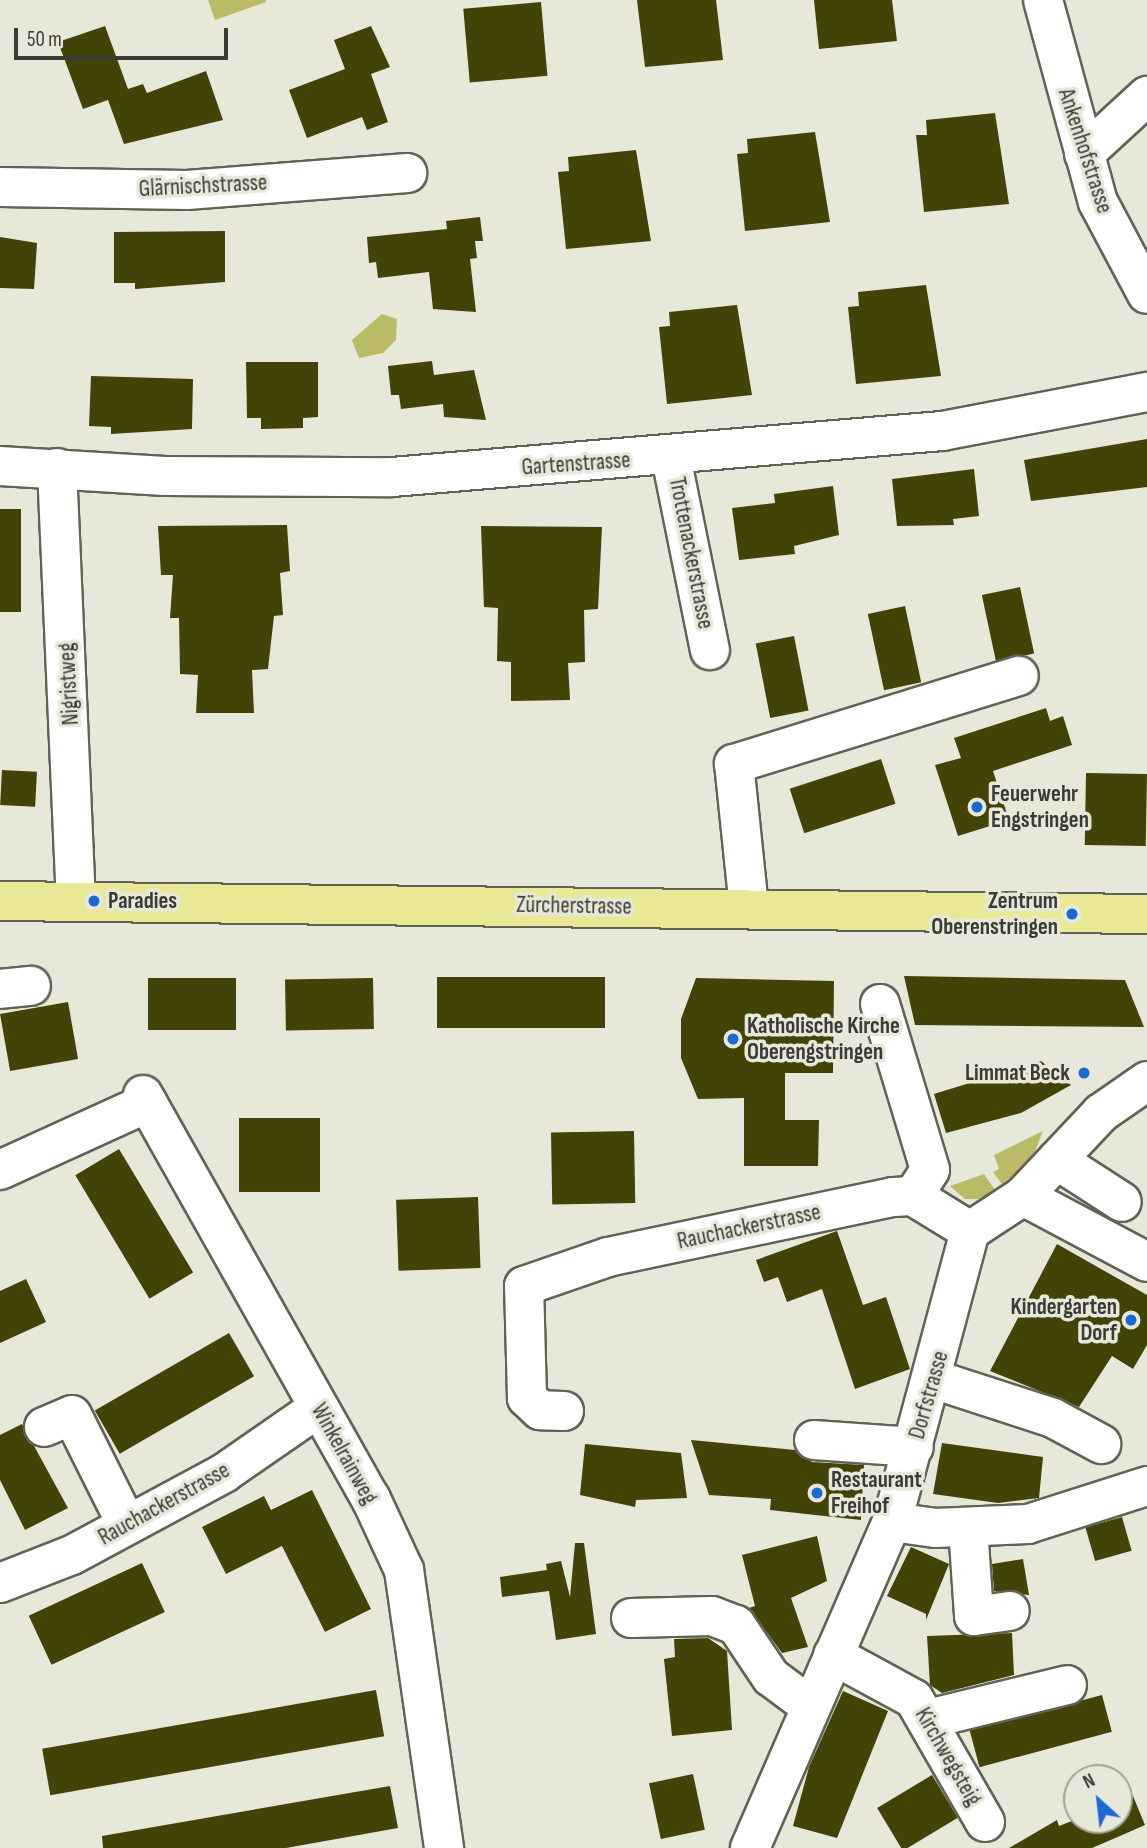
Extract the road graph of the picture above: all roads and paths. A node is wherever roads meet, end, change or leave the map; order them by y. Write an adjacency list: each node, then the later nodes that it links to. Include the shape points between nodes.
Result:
1 (1043, 0): 3 (street, Ankenhofstrasse)
2 (1147, 96): 3 (street)
3 (1084, 154): 6 (street, Ankenhofstrasse, via 1098,202)
4 (407, 173): 5 (street, Glärnischstrasse, via 187,190)
5 (0, 187)
6 (1147, 294)
7 (1147, 392): 8 (street, Gartenstrasse, via 942,431)
8 (671, 457): 10 (street, Gartenstrasse, via 392,477); 11 (street, Trottenackerstrasse)
9 (0, 466): 10 (street, Gartenstrasse)
10 (57, 468): 14 (street, Nigristweg)
11 (710, 650)
12 (1019, 676): 15 (street, via 734,764)
13 (0, 901): 14 (main road, Zürcherstrasse)
14 (76, 901): 15 (main road, Zürcherstrasse)
15 (749, 908): 16 (main road, Zürcherstrasse)
16 (1147, 914)
17 (880, 1004): 21 (street, via 930,1170)
18 (1147, 1081): 19 (street, via 1101,1113)
19 (1057, 1160): 22 (street); 23 (street)
20 (0, 1170): 27 (street, Winkelrainweg, via 145,1099)
21 (913, 1196): 24 (street); 28 (street, Rauchackerstrasse, via 608,1257 524,1286 527,1398 540,1410)
22 (1023, 1196): 24 (street); 25 (street)
23 (1122, 1202)
24 (970, 1231): 26 (street, Dorfstrasse)
25 (1147, 1262)
26 (933, 1379): 31 (street, via 1053,1418); 32 (street, Dorfstrasse)
27 (318, 1408): 35 (street, Rauchackerstrasse, via 223,1473); 45 (street, Winkelrainweg, via 404,1570)
28 (564, 1411)
29 (44, 1427): 35 (street, via 72,1415)
30 (814, 1440): 32 (street)
31 (1101, 1444)
32 (914, 1447): 34 (street, Dorfstrasse)
33 (1147, 1486): 36 (street, via 1028,1524)
34 (892, 1522): 36 (street); 40 (street, Dorfstrasse)
35 (127, 1525): 37 (street, Rauchackerstrasse)
36 (968, 1527): 38 (street, via 974,1616)
37 (0, 1583)
38 (1010, 1611)
39 (631, 1618): 42 (street, via 712,1616 736,1625 771,1677)
40 (834, 1655): 42 (street, Dorfstrasse); 43 (street, Kirchwegsteig, via 888,1680 914,1699)
41 (1067, 1685): 43 (street)
42 (810, 1706): 46 (street, Dorfstrasse)
43 (928, 1719): 44 (street, Kirchwegsteig)
44 (985, 1822)
45 (444, 1848)
46 (750, 1848)

